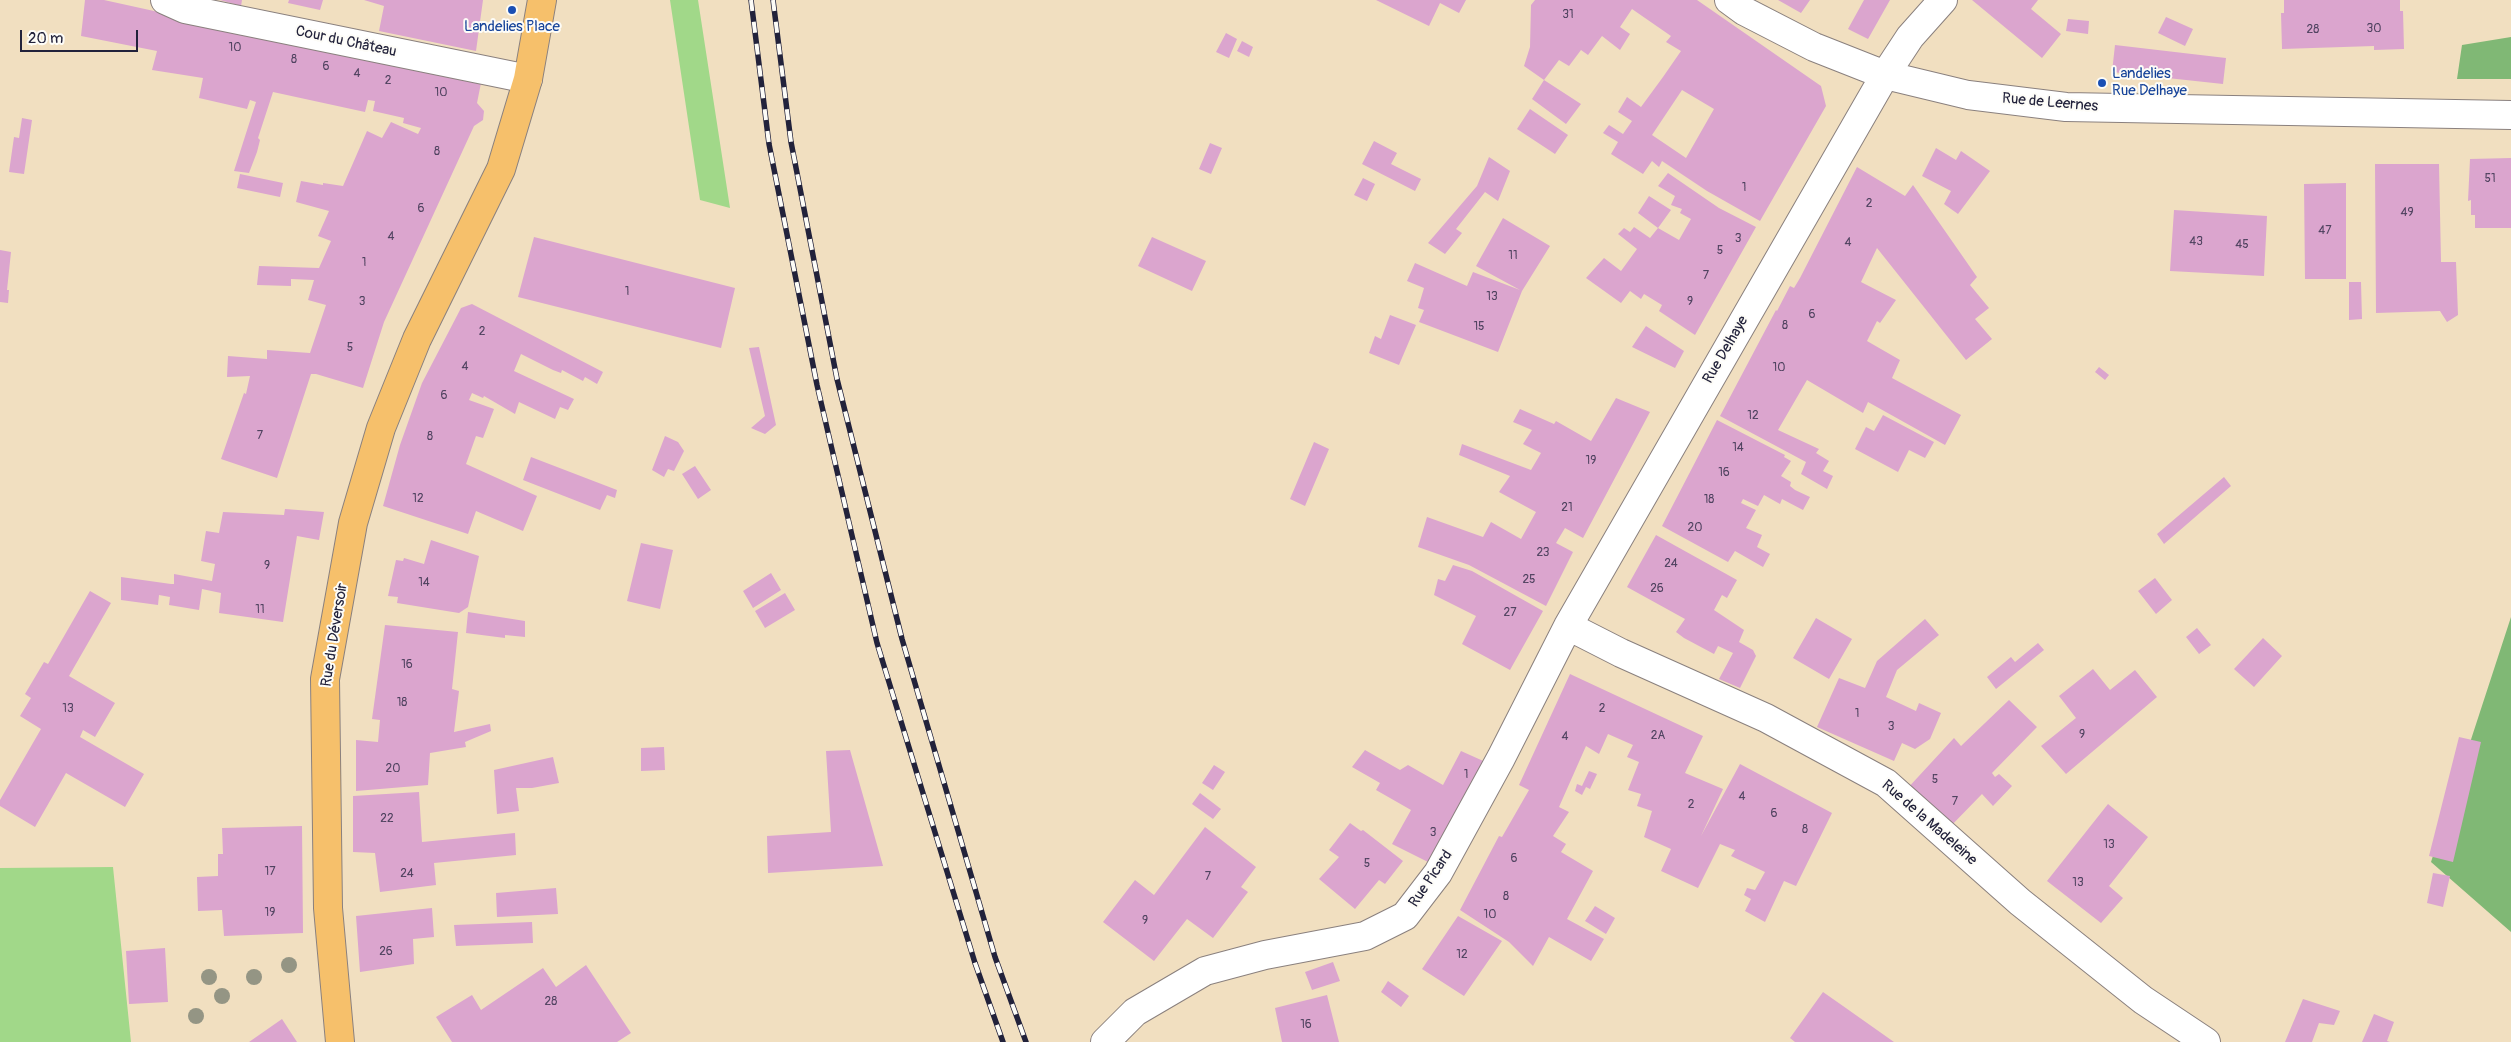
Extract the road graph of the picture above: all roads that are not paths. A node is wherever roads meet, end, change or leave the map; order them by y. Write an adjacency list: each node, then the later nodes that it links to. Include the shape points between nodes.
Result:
1 (165, 0): 6 (street, Cour du Château, via 185,9)
2 (542, 0): 6 (main road, Rue du Déversoir)
3 (1729, 0): 5 (street, Rue de Leernes, via 1814,47)
4 (1943, 0): 5 (street, Rue Delhaye, via 1910,37)
5 (1886, 75): 7 (street, Rue de Leernes, via 1968,95 2066,107); 8 (street, Rue Delhaye)
6 (528, 80): 9 (main road, Rue du Déversoir, via 502,169 417,339 381,428 353,523 326,679 328,908)
7 (2511, 115)
8 (1568, 626): 10 (street, Rue Picard, via 1443,865 1405,916 1365,936 1265,955 1205,971 1135,1012); 11 (street, Rue de la Madeleine, via 1766,718 1886,783 2028,908 2143,1000)
9 (340, 1042)
10 (1104, 1042)
11 (2206, 1042)

